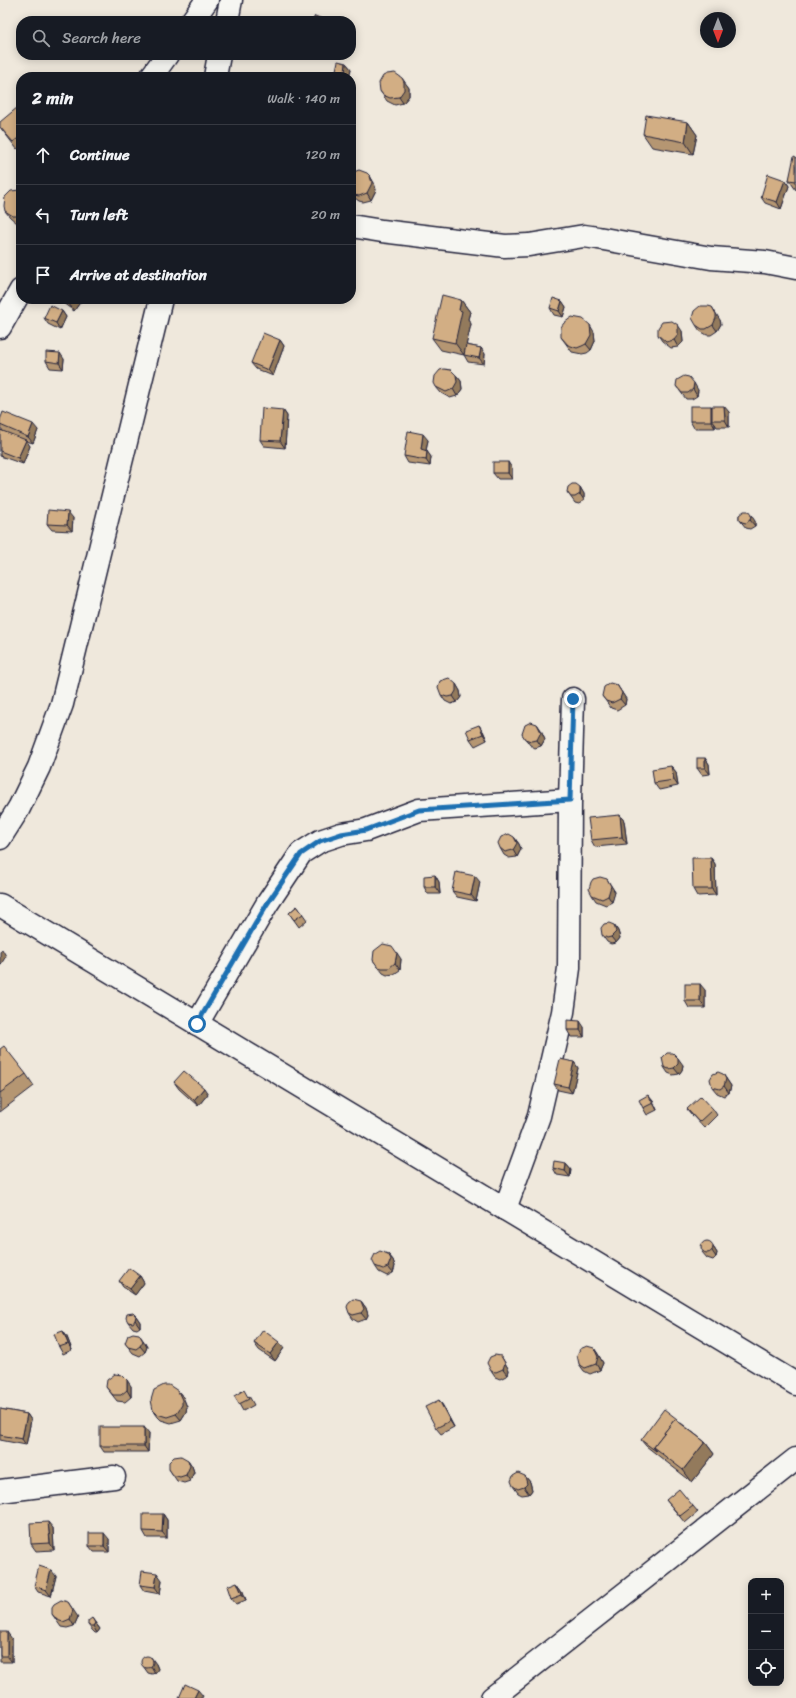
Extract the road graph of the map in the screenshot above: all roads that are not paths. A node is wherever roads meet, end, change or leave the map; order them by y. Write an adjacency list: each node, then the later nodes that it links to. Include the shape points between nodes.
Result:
1 (207, 0): 3 (street)
2 (231, 0): 4 (street)
3 (196, 16)
4 (228, 16)
5 (163, 60): 7 (street)
6 (218, 60): 8 (street)
7 (155, 72)
8 (216, 72)
9 (356, 227): 10 (street, via 505,246 529,245 584,236 711,258 765,262)
10 (796, 268)
11 (16, 299): 13 (street)
12 (160, 304): 16 (street, via 62,704 39,768)
13 (0, 327)
14 (573, 699): 15 (street)
15 (570, 800): 18 (street, via 419,810 366,830 320,841 301,854 267,904); 19 (street, via 569,968 563,1012 539,1116)
16 (0, 838)
17 (0, 905): 18 (street)
18 (197, 1024): 19 (street)
19 (505, 1209): 20 (street)
20 (796, 1384)
21 (796, 1459): 24 (street)
22 (114, 1477): 23 (street)
23 (0, 1491)
24 (492, 1698)

